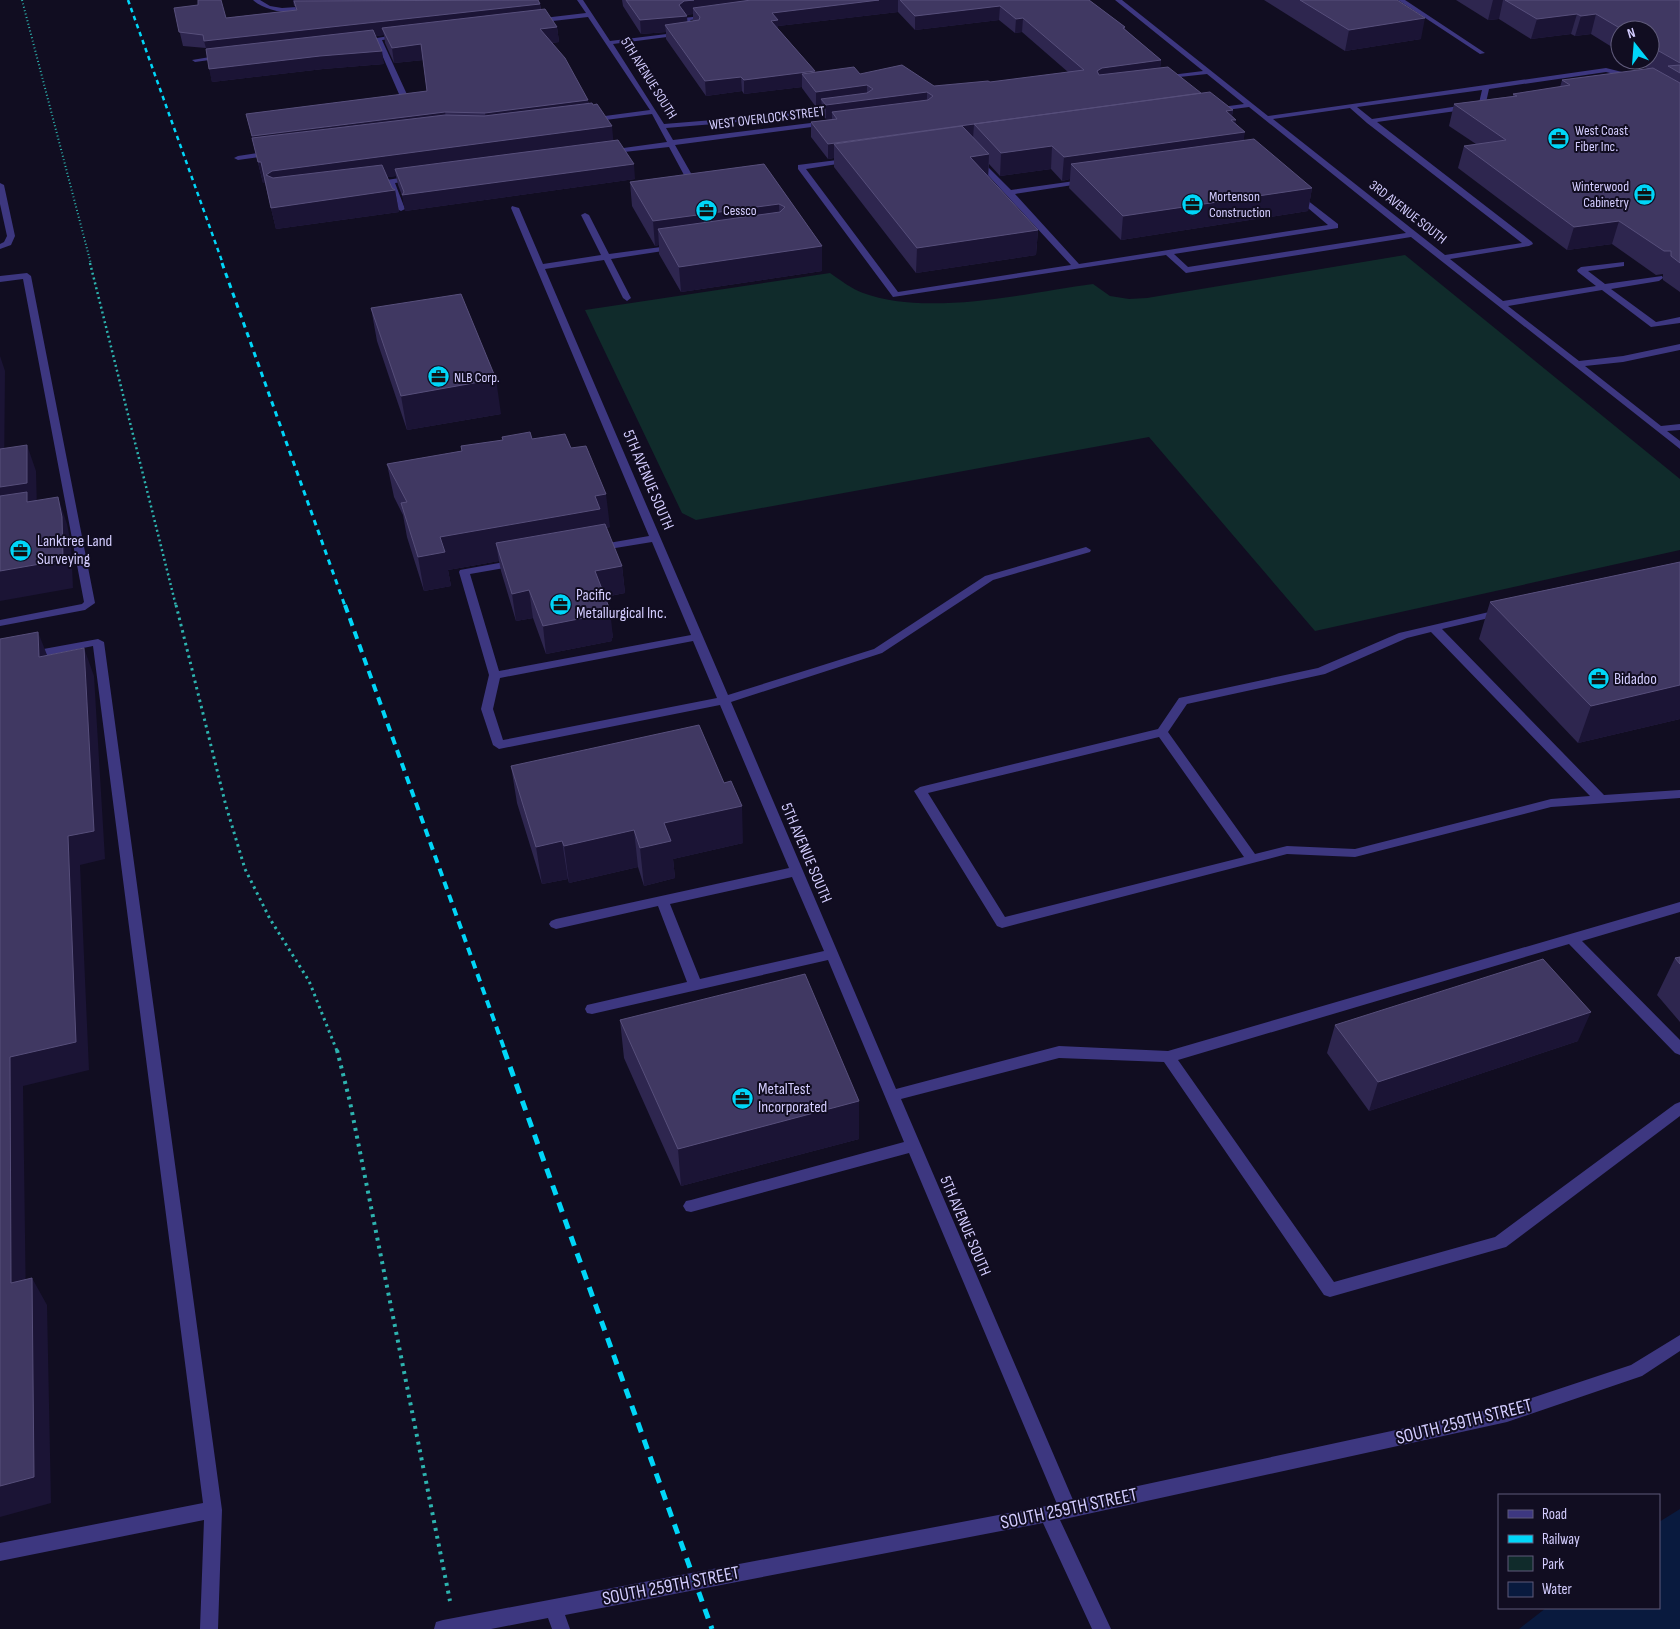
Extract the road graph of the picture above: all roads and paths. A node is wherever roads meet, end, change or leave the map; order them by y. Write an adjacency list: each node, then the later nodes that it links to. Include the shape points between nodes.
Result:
1 (22, 0): 105 (path, via 226,806 245,869 308,981 334,1040 350,1102)
2 (256, 0): 6 (street, via 264,6 282,9)
3 (580, 0): 7 (street, 5TH AVENUE SOUTH)
4 (1118, 0): 17 (street, 3RD AVENUE SOUTH)
5 (1401, 0): 14 (street)
6 (322, 7)
7 (590, 15): 9 (street); 13 (street, 5TH AVENUE SOUTH)
8 (714, 15): 13 (street, via 685,19 696,32)
9 (522, 23)
10 (406, 36): 11 (street)
11 (378, 39): 12 (street); 21 (street)
12 (358, 41)
13 (608, 42): 25 (street, 5TH AVENUE SOUTH)
14 (1482, 53)
15 (233, 56): 16 (street)
16 (195, 60)
17 (1210, 72): 18 (street); 22 (street, 3RD AVENUE SOUTH)
18 (1150, 80)
19 (1647, 84): 20 (street, via 1606,70)
20 (1486, 87): 24 (street); 29 (street, via 1482,105)
21 (406, 101)
22 (1251, 105): 26 (street); 27 (street, 3RD AVENUE SOUTH)
23 (847, 106): 31 (street)
24 (1351, 106): 27 (street); 29 (street)
25 (654, 112): 28 (street); 31 (street, 5TH AVENUE SOUTH)
26 (1201, 112)
27 (1267, 118): 50 (street, 3RD AVENUE SOUTH)
28 (585, 121)
29 (1370, 121): 55 (street, via 1529,244)
30 (838, 122): 32 (street, WEST OVERLOCK STREET)
31 (662, 126): 32 (street, 5TH AVENUE SOUTH)
32 (671, 143): 35 (street, WEST OVERLOCK STREET); 38 (street, 5TH AVENUE SOUTH)
33 (970, 151): 45 (street)
34 (285, 152): 36 (street)
35 (603, 153)
36 (238, 158)
37 (858, 159): 58 (street, via 800,167 896,295)
38 (688, 175)
39 (419, 178): 41 (street)
40 (1096, 180): 45 (street)
41 (390, 181): 43 (street); 47 (street)
42 (0, 185): 52 (street, via 11,236 8,243)
43 (362, 185)
44 (1290, 188): 49 (street)
45 (1008, 192): 58 (street)
46 (515, 208): 57 (street, 5TH AVENUE SOUTH)
47 (401, 209)
48 (585, 215): 54 (street)
49 (1345, 234): 50 (street); 53 (street); 53 (street, via 1186,270)
50 (1413, 234): 55 (street, 3RD AVENUE SOUTH)
51 (683, 246): 54 (street)
52 (0, 247)
53 (1168, 252): 58 (street)
54 (606, 257): 57 (street); 62 (street)
55 (1444, 258): 63 (street, 3RD AVENUE SOUTH)
56 (1621, 264): 61 (street, via 1581,270)
57 (540, 266): 70 (street, 5TH AVENUE SOUTH)
58 (1077, 267)
59 (1658, 278): 61 (street)
60 (0, 279): 75 (street, via 27,276 67,509 90,603 85,607)
61 (1604, 287): 63 (street); 64 (street, via 1654,325)
62 (627, 298)
63 (1502, 304): 66 (street, 3RD AVENUE SOUTH)
64 (1680, 320)
65 (1680, 348): 66 (street)
66 (1579, 364): 68 (street, 3RD AVENUE SOUTH)
67 (1680, 427): 68 (street)
68 (1660, 429): 69 (street, 3RD AVENUE SOUTH)
69 (1680, 446)
70 (655, 538): 72 (street); 77 (street, 5TH AVENUE SOUTH)
71 (1086, 550): 80 (street, via 988,578 878,651)
72 (583, 551)
73 (528, 561): 79 (street, via 464,572)
74 (1511, 610): 76 (street)
75 (0, 623)
76 (1434, 628): 81 (street, via 1403,635 1321,671 1183,701); 83 (street)
77 (697, 637): 79 (street); 80 (street, 5TH AVENUE SOUTH)
78 (0, 661): 100 (street, via 98,642)
79 (495, 675): 80 (street, via 487,709 499,745)
80 (724, 700): 85 (street, 5TH AVENUE SOUTH)
81 (1162, 732): 84 (street); 84 (street, via 920,791 1002,923)
82 (1680, 794): 83 (street)
83 (1600, 799): 84 (street, via 1551,803 1356,853 1287,850)
84 (1252, 859)
85 (797, 871): 86 (street); 90 (street, 5TH AVENUE SOUTH)
86 (662, 901): 88 (street); 91 (street)
87 (1680, 907): 89 (street)
88 (556, 924)
89 (1572, 939): 93 (street); 94 (street)
90 (832, 954): 91 (street); 95 (street, 5TH AVENUE SOUTH)
91 (694, 985): 92 (street)
92 (592, 1009)
93 (1680, 1050)
94 (1168, 1057): 95 (street, via 1059,1052); 96 (street, via 1330,1290 1500,1242)
95 (892, 1096): 97 (street, 5TH AVENUE SOUTH)
96 (1680, 1108)
97 (914, 1146): 98 (street); 101 (street, 5TH AVENUE SOUTH)
98 (691, 1206)
99 (1680, 1342): 101 (street, SOUTH 259TH STREET, via 1636,1371 1507,1414)
100 (212, 1510): 103 (street); 106 (street)
101 (1068, 1510): 102 (street, SOUTH 259TH STREET)
102 (1048, 1514): 104 (street, SOUTH 259TH STREET); 108 (street)
103 (0, 1552)
104 (554, 1608): 105 (street, SOUTH 259TH STREET); 107 (street)
105 (449, 1628)
106 (210, 1629)
107 (561, 1629)
108 (1102, 1629)

